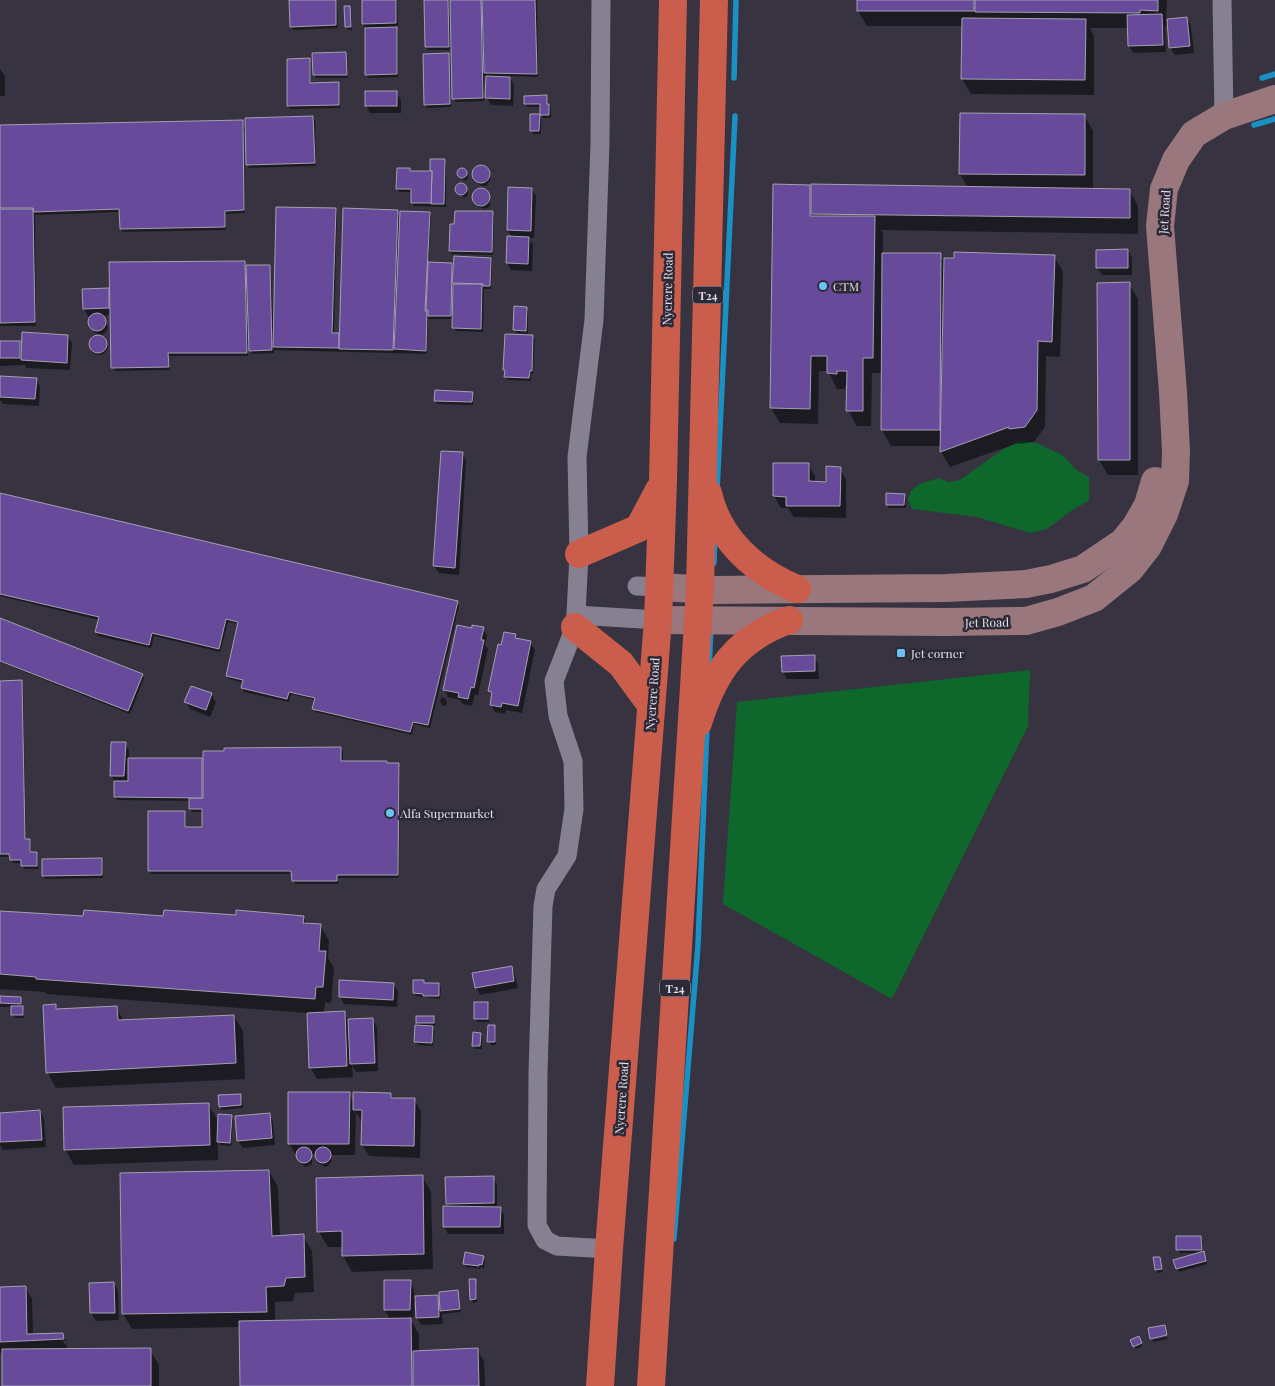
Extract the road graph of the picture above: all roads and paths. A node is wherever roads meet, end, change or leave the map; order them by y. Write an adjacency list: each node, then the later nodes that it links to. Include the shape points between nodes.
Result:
1 (602, 0): 10 (street, via 594,320 577,457)
2 (673, 0): 9 (highway, Nyerere Road)
3 (714, 0): 8 (highway, T24)
4 (1222, 0): 6 (street)
5 (1275, 99): 6 (main road, Jet Road)
6 (1224, 116): 7 (main road, Jet Road, via 1194,134 1176,160 1164,189 1160,226)
7 (1167, 326): 13 (main road, Jet Road, via 1160,376 1159,467 1148,505 1123,542 1083,569 1026,584); 16 (main road, Jet Road, via 1176,451 1175,481 1164,514 1148,546 1130,569 1094,598 1026,621)
8 (704, 470): 12 (highway, T24); 13 (highway, via 711,506 726,534 752,564)
9 (663, 482): 10 (highway, via 639,528); 11 (highway, Nyerere Road)
10 (580, 554): 17 (street)
11 (648, 586): 12 (main road, Jet Road); 14 (highway, Nyerere Road)
12 (700, 589): 13 (main road, Jet Road); 15 (highway, T24)
13 (797, 589)
14 (658, 620): 15 (main road, Jet Road); 17 (street, Jet Road); 18 (highway, Nyerere Road)
15 (697, 620): 16 (main road, Jet Road); 19 (highway, T24)
16 (789, 620): 19 (highway, via 768,627 747,641 728,660 701,713)
17 (575, 621): 18 (highway, via 621,664); 20 (street, via 554,681 558,716 573,761 574,809 567,856 546,889 543,906 537,1225 545,1240 557,1246)
18 (652, 705): 20 (highway, Nyerere Road)
19 (690, 751): 22 (highway, T24)
20 (609, 1249): 21 (highway, Nyerere Road)
21 (600, 1386)
22 (651, 1386)

